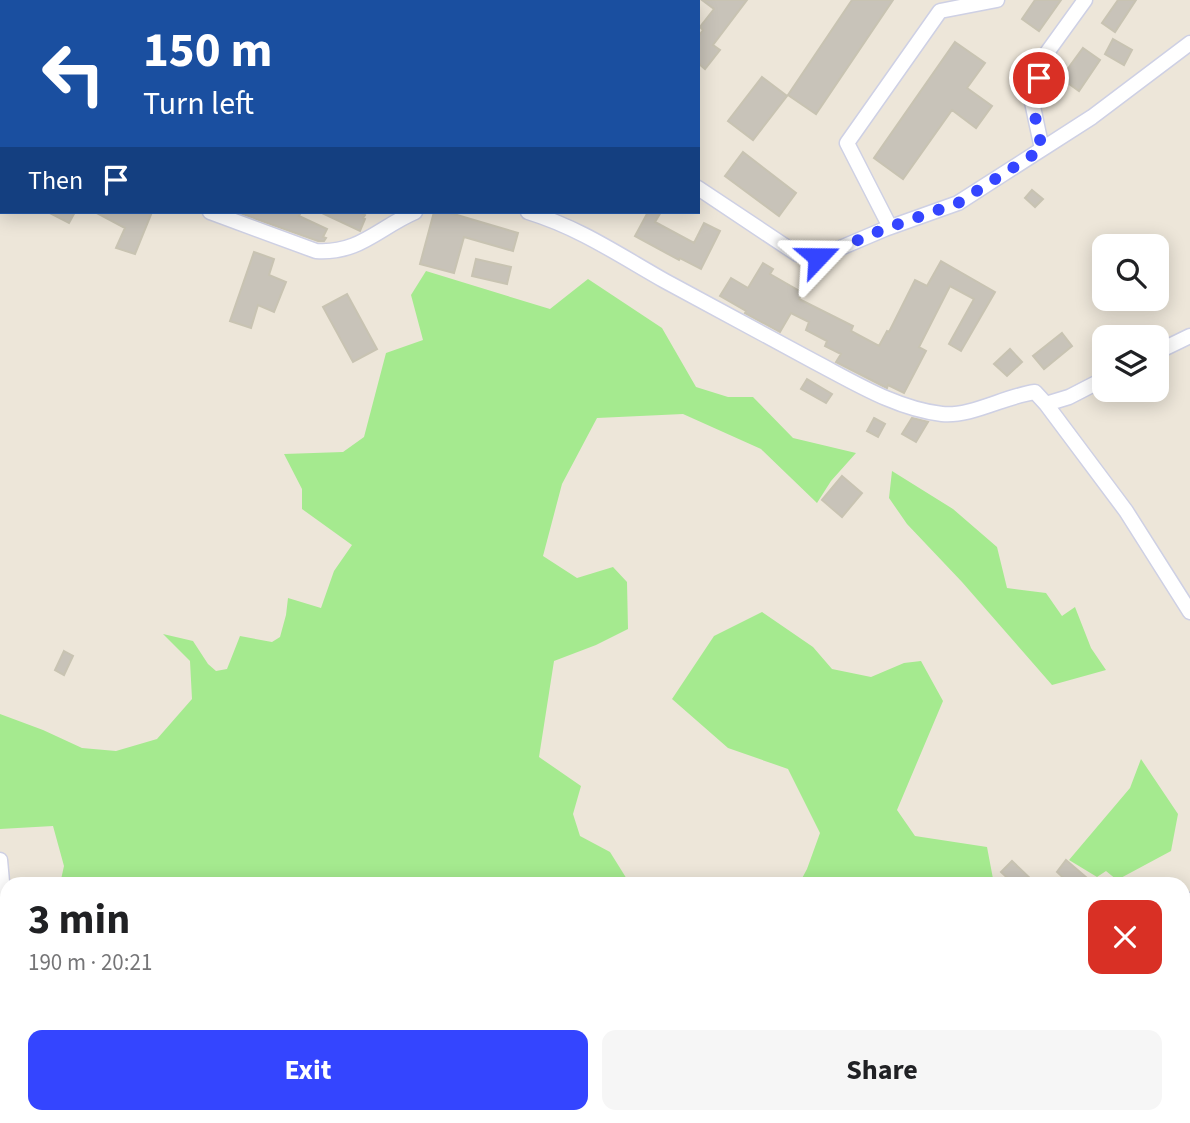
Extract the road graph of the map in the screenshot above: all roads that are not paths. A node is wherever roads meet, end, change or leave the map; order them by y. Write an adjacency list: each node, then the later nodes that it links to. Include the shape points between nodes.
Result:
1 (997, 0): 9 (street, via 940,11 847,143)
2 (1085, 0): 4 (street, via 1046,54 1032,102)
3 (1190, 43): 4 (street)
4 (1042, 149): 9 (street, via 958,203)
5 (700, 189): 9 (street, via 796,254 818,257)
6 (215, 214): 8 (street, via 316,251 331,252 353,247)
7 (534, 214): 13 (street, via 596,239 663,280 906,407 945,415 1035,392)
8 (393, 215)
9 (890, 227)
10 (1190, 336): 11 (street)
11 (1169, 346)
12 (1092, 385): 13 (street)
13 (1046, 404): 14 (street, via 1126,511)
14 (1190, 612)

